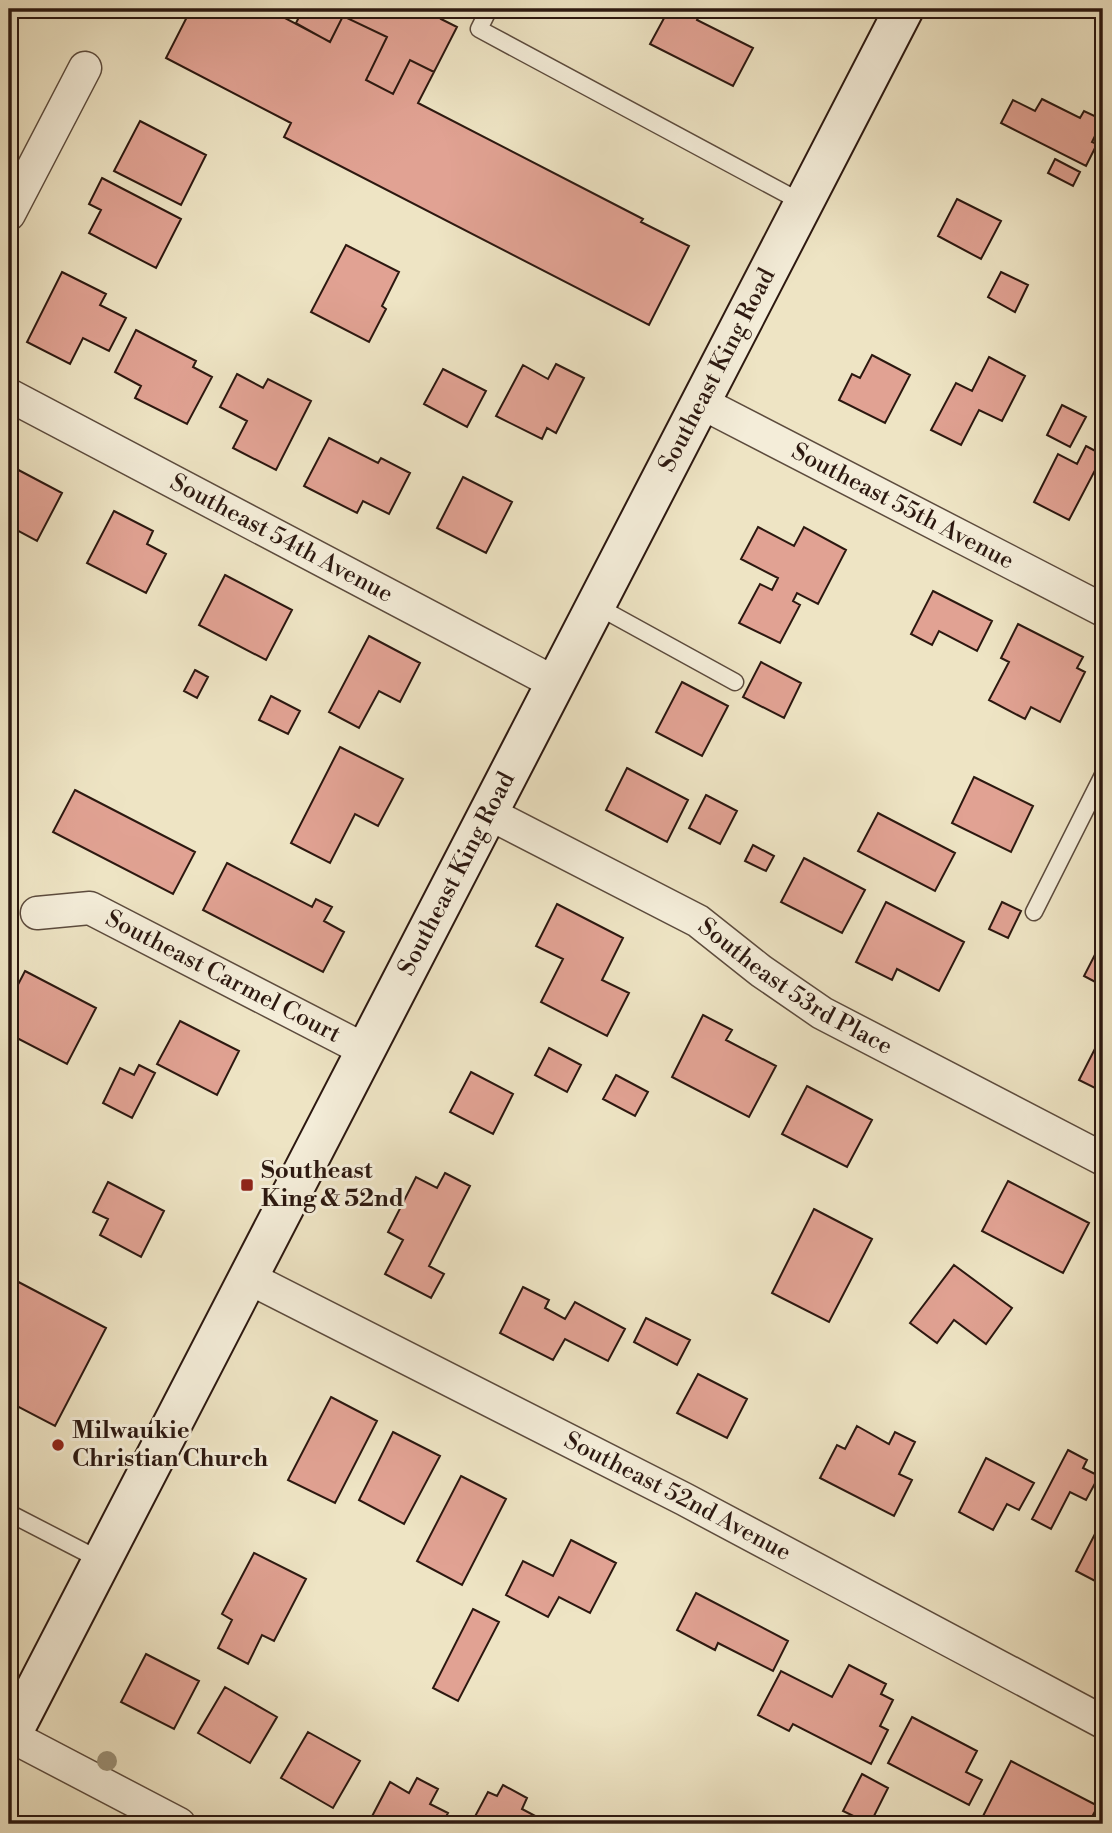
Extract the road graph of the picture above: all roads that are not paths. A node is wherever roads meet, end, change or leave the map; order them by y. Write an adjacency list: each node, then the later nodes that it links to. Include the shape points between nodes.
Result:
1 (489, 9): 4 (lane, via 479,29)
2 (904, 9): 4 (main road, Southeast King Road)
3 (85, 68): 5 (street)
4 (803, 204): 7 (main road, Southeast King Road)
5 (9, 214)
6 (9, 395): 10 (street, Southeast 54th Avenue)
7 (700, 402): 8 (main road, Southeast King Road); 9 (street, Southeast 55th Avenue)
8 (595, 605): 10 (main road, Southeast King Road); 11 (lane)
9 (1103, 610)
10 (555, 682): 13 (main road, Southeast King Road)
11 (735, 682)
12 (1103, 775): 14 (lane)
13 (488, 813): 16 (main road, Southeast King Road); 17 (street, Southeast 53rd Place, via 698,921 822,1013)
14 (1034, 912)
15 (37, 913): 16 (street, Southeast Carmel Court, via 90,908)
16 (367, 1051): 18 (main road, Southeast King Road)
17 (1103, 1159)
18 (249, 1278): 20 (main road, Southeast King Road); 21 (street, Southeast 52nd Avenue, via 684,1499)
19 (9, 1513): 20 (lane)
20 (102, 1561): 22 (main road, Southeast King Road)
21 (1103, 1722)
22 (10, 1738): 23 (street)
23 (179, 1824)

